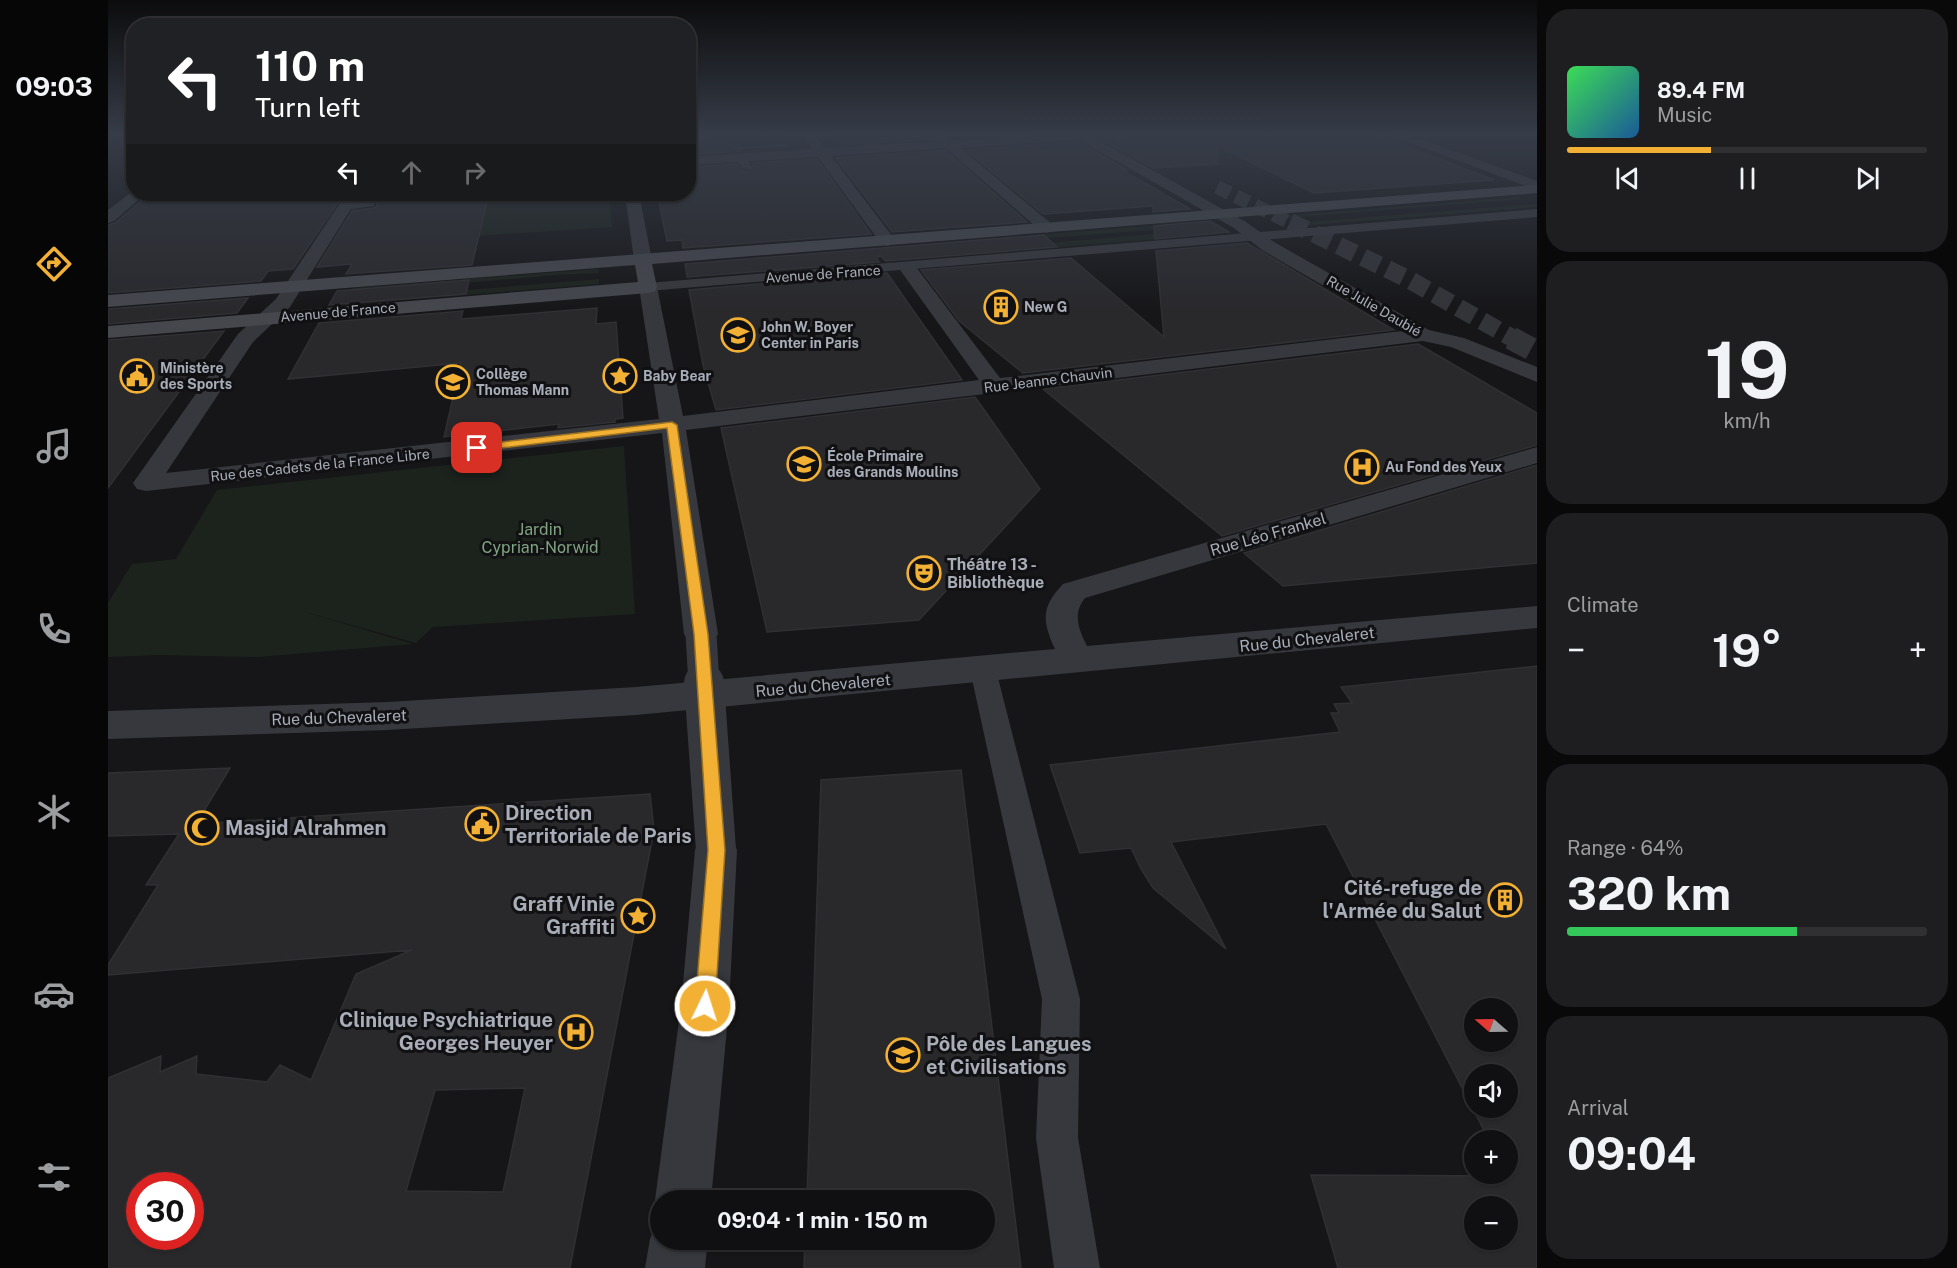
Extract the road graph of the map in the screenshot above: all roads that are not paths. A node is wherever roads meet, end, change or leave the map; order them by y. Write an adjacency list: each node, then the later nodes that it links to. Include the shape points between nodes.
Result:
1 (852, 193): 17 (street)
2 (1006, 193): 15 (street)
3 (1183, 193): 13 (street, Rue Julie Daubié)
4 (1474, 193): 13 (street, Avenue de France)
5 (126, 195): 6 (street)
6 (115, 196)
7 (130, 201): 14 (street)
8 (348, 201): 20 (street)
9 (354, 201): 11 (lane)
10 (633, 201): 18 (street)
11 (369, 204)
12 (1537, 213): 16 (lane, Avenue de France)
13 (1221, 214): 15 (street, Avenue de France); 16 (street, Rue Julie Daubié)
14 (108, 218)
15 (1047, 228): 17 (street, Avenue de France)
16 (1256, 237): 19 (lane, Avenue de France); 25 (street, Rue Julie Daubié)
17 (888, 241): 18 (street, Avenue de France); 19 (lane)
18 (643, 260): 20 (street, Avenue de France); 21 (street)
19 (907, 267): 21 (lane, Avenue de France); 27 (street)
20 (294, 286): 22 (street, Avenue de France); 23 (street)
21 (648, 287): 23 (street, Avenue de France); 28 (street)
22 (108, 301)
23 (267, 318): 24 (street, Avenue de France); 28 (street, Rue des Cadets de la France Libre, via 245,338 147,483)
24 (108, 332)
25 (1423, 335): 26 (street, Rue Julie Daubié, via 1457,342); 27 (street, Rue Jeanne Chauvin)
26 (1537, 375)
27 (994, 386): 28 (street, Rue Jeanne Chauvin)
28 (672, 425): 31 (street)
29 (1537, 455): 32 (street, Rue Léo Frankel, via 1074,591 1060,610 1061,624)
30 (1537, 617): 32 (street, Rue du Chevaleret)
31 (699, 636): 34 (lane); 36 (street, bridge, via 716,850 705,1006)
32 (1077, 661): 33 (street, Rue du Chevaleret)
33 (983, 670): 34 (street, Rue du Chevaleret); 39 (lane, via 1061,999 1057,1138)
34 (701, 696): 35 (street, Rue du Chevaleret, via 426,714)
35 (108, 725)
36 (684, 1190)
37 (677, 1250): 38 (street)
38 (675, 1268)
39 (1077, 1268)

